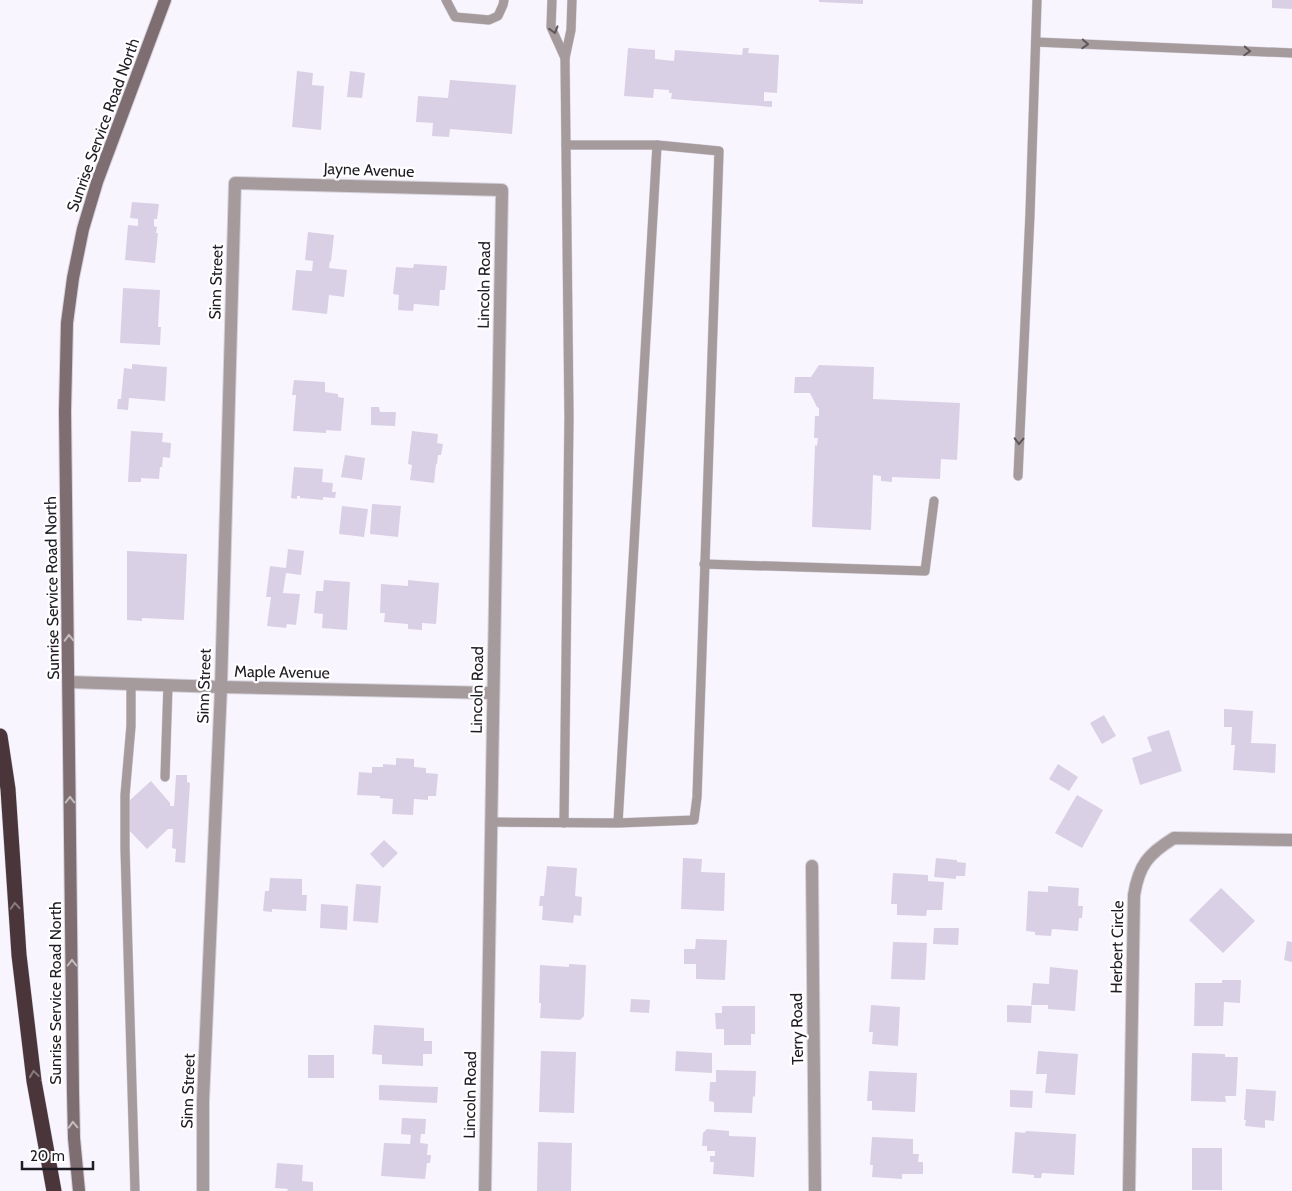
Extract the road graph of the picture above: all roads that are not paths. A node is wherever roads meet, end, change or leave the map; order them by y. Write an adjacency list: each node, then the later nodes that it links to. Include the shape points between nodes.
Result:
1 (166, 0): 17 (main road, Sunrise Service Road North, one-way to 1, via 65,366 73,278 96,182)
2 (446, 0): 3 (lane, via 455,17 489,20 498,16)
3 (504, 0)
4 (552, 0): 9 (lane, one-way to 9, via 551,27)
5 (572, 0): 9 (lane, via 571,30)
6 (1037, 0): 7 (lane)
7 (1036, 42): 8 (lane, one-way to 8); 14 (lane, one-way to 14)
8 (1292, 53)
9 (565, 58): 11 (lane)
10 (657, 144): 11 (lane); 16 (lane, via 718,151); 26 (lane)
11 (566, 145): 25 (lane, via 569,418)
12 (236, 183): 13 (street, Jayne Avenue); 20 (street, Sinn Street)
13 (502, 190): 21 (street, Lincoln Road)
14 (1018, 476)
15 (934, 501): 16 (lane, via 925,570)
16 (704, 564): 26 (lane, via 694,820)
17 (69, 682): 18 (street, Maple Avenue); 30 (main road, Sunrise Service Road North, one-way to 17, via 72,1093)
18 (131, 683): 19 (street, Maple Avenue); 31 (lane, via 125,840)
19 (168, 684): 20 (street, Maple Avenue); 23 (lane)
20 (220, 687): 21 (street, Maple Avenue); 32 (street, Sinn Street, via 203,1101)
21 (493, 693): 24 (street, Lincoln Road)
22 (0, 736): 29 (highway, one-way to 22, via 34,1082 18,955 8,788)
23 (165, 777)
24 (491, 822): 25 (lane); 33 (street, Lincoln Road)
25 (564, 823): 26 (lane)
26 (618, 823)
27 (1292, 840): 35 (street, Herbert Circle, via 1174,838 1160,846 1140,870 1134,895)
28 (812, 866): 34 (street, Terry Road)
29 (54, 1191)
30 (79, 1191)
31 (135, 1191)
32 (203, 1191)
33 (485, 1191)
34 (815, 1191)
35 (1129, 1191)

